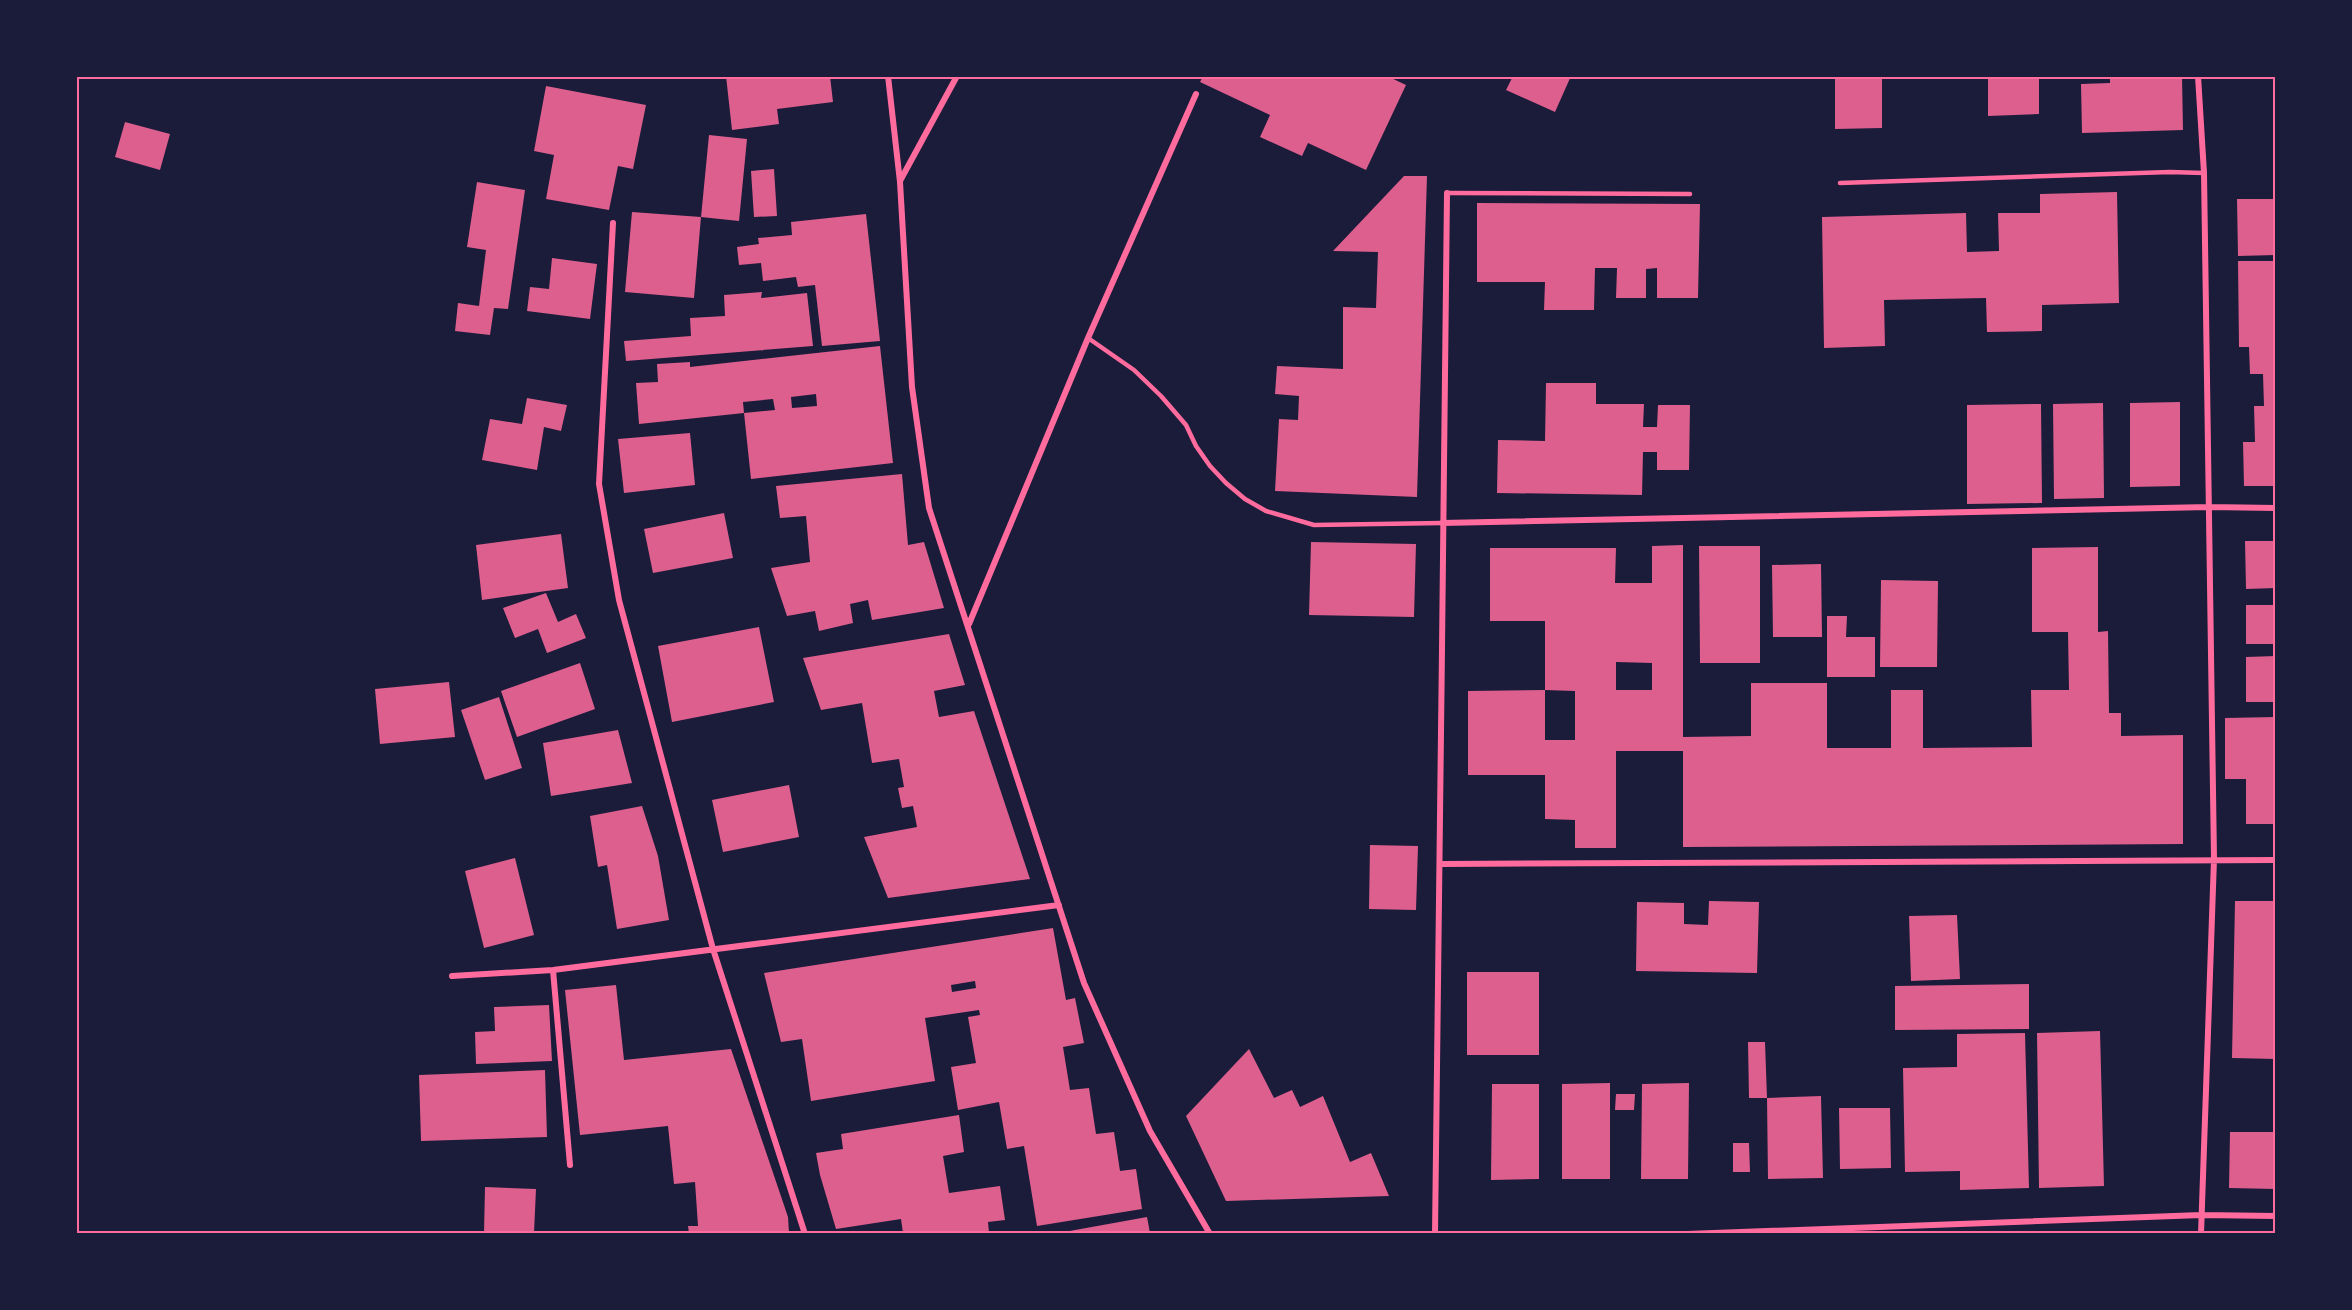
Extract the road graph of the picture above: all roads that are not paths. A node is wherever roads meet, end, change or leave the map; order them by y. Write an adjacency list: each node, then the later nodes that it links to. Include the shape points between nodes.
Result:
1 (888, 76): 6 (street)
2 (957, 76): 6 (street)
3 (2198, 76): 5 (street)
4 (1196, 94): 11 (street)
5 (2204, 173): 7 (lane); 12 (street)
6 (900, 182): 15 (street, via 912,387 929,508)
7 (1840, 183)
8 (1447, 193): 9 (lane); 14 (street)
9 (1690, 194)
10 (614, 223): 20 (street, via 599,484 619,600)
11 (1088, 339): 14 (lane, via 1134,370 1161,396 1186,425 1210,466 1238,494 1266,511 1314,525); 15 (street)
12 (2209, 507): 13 (street); 14 (street); 16 (street)
13 (2276, 508)
14 (1442, 523): 18 (street)
15 (968, 624): 19 (street)
16 (2214, 859): 17 (street); 18 (street); 24 (street)
17 (2276, 860)
18 (1441, 864): 28 (street)
19 (1059, 905): 20 (street); 27 (street, via 1084,983 1150,1131)
20 (713, 950): 21 (street); 26 (street)
21 (553, 970): 22 (street); 23 (street)
22 (452, 976)
23 (570, 1165)
24 (2201, 1215): 25 (street); 29 (street); 30 (street)
25 (2276, 1216)
26 (805, 1233)
27 (1210, 1233)
28 (1435, 1233)
29 (1687, 1233)
30 (2201, 1233)

